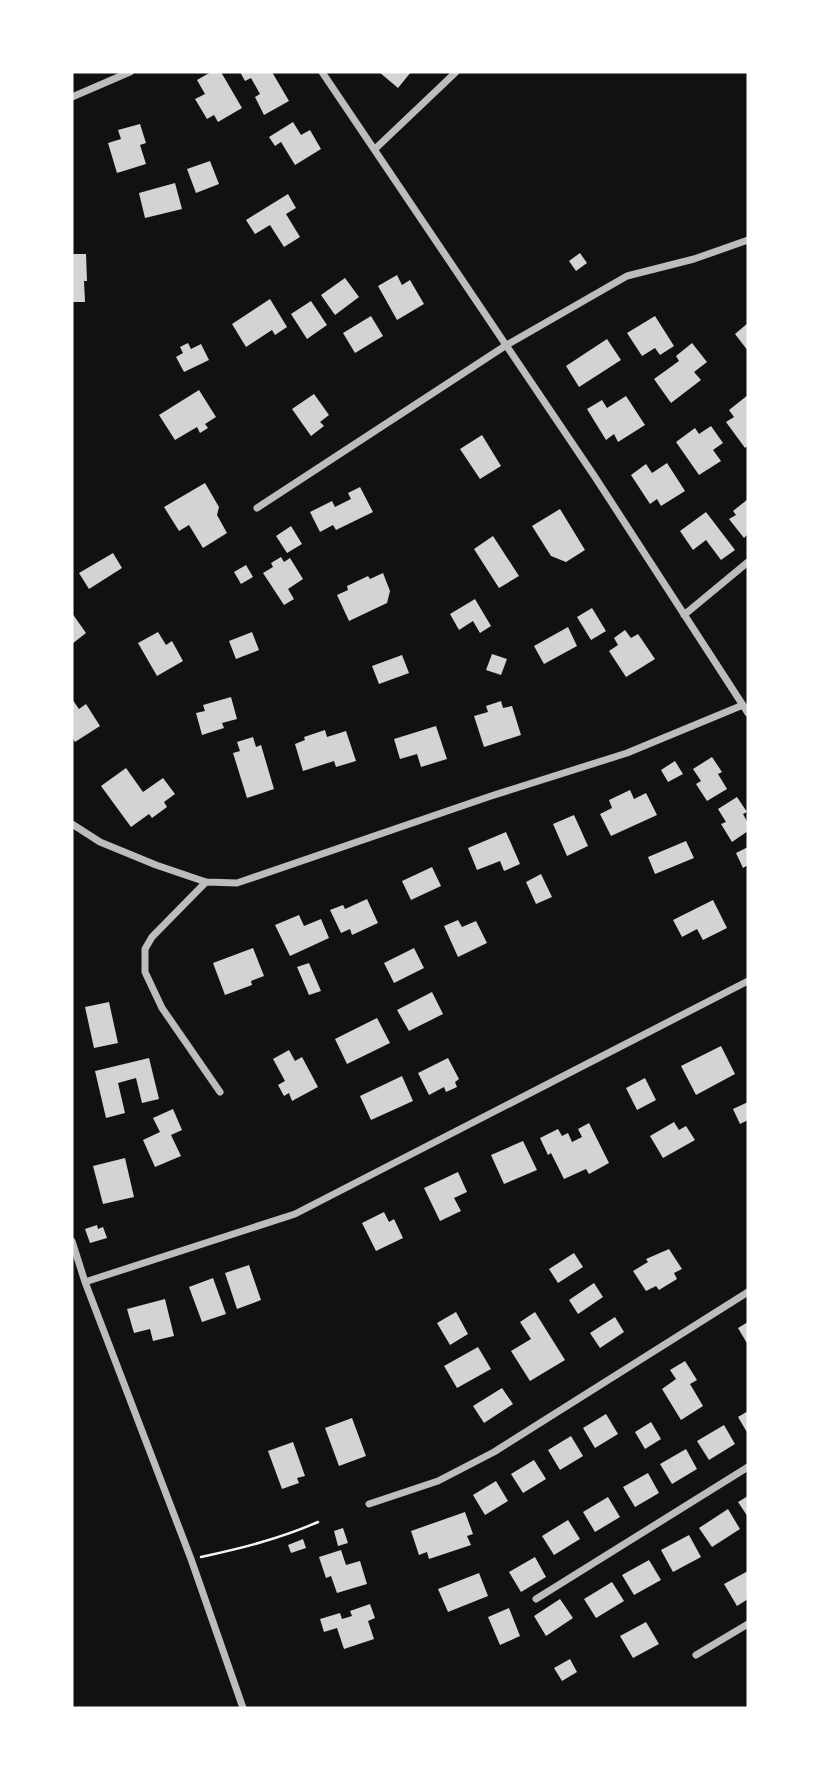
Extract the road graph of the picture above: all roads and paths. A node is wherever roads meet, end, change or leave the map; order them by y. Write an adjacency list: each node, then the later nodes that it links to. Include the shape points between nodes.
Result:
1 (130, 72): 4 (street)
2 (322, 72): 5 (street)
3 (456, 72): 5 (street)
4 (72, 97)
5 (374, 149): 7 (street)
6 (748, 240): 7 (street, via 627,276)
7 (505, 346): 8 (street); 10 (street)
8 (257, 508)
9 (748, 562): 10 (street)
10 (684, 615): 11 (street)
11 (743, 705): 12 (street); 14 (street, via 627,753 237,883)
12 (748, 713)
13 (72, 824): 14 (street, via 100,842)
14 (206, 882): 16 (street, via 152,937 145,950 145,972 162,1008)
15 (748, 981): 18 (street, via 295,1214)
16 (220, 1092)
17 (72, 1241): 18 (street)
18 (85, 1282): 23 (street)
19 (748, 1292): 21 (street, via 494,1452 438,1481)
20 (748, 1467): 24 (street)
21 (369, 1504)
22 (318, 1522): 23 (path, via 253,1546)
23 (191, 1559): 27 (street)
24 (536, 1599)
25 (748, 1624): 26 (street)
26 (696, 1656)
27 (243, 1708)

